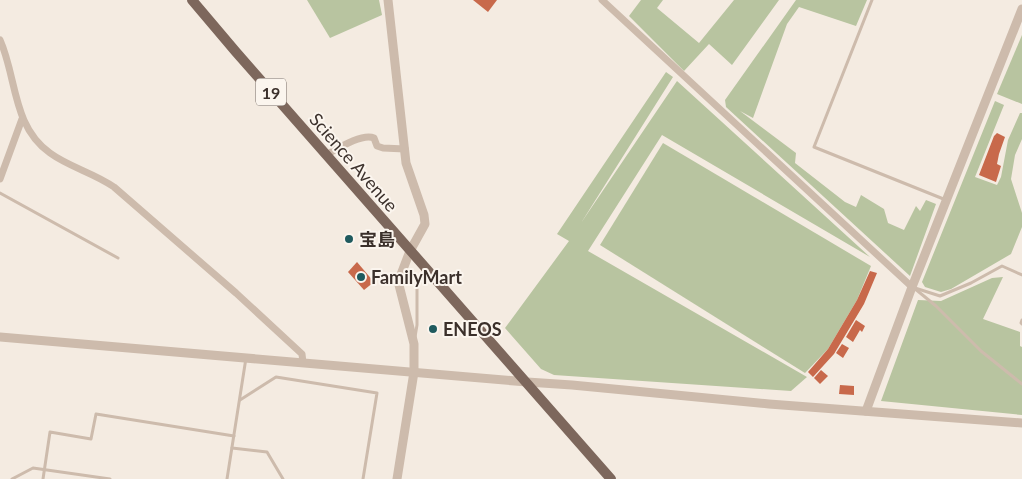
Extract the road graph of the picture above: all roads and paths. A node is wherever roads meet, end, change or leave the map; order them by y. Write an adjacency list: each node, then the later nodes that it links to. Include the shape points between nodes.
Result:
1 (192, 0): 9 (main road, Science Avenue / 19)
2 (388, 0): 8 (street)
3 (602, 0): 17 (street)
4 (872, 0): 12 (lane, via 814,147)
5 (1022, 9): 12 (street)
6 (0, 40): 7 (street)
7 (22, 119): 10 (street); 23 (street, via 35,140 51,154 100,177 121,193 302,354)
8 (405, 149): 9 (street, via 377,146 374,138 369,136); 13 (street, via 425,224)
9 (326, 154): 13 (main road, Science Avenue / 19)
10 (0, 179)
11 (0, 193): 14 (lane)
12 (946, 201): 17 (street)
13 (410, 251): 21 (street, via 399,285); 25 (main road, Science Avenue / 19)
14 (118, 258)
15 (1022, 275): 17 (lane, via 1002,266 940,296)
16 (418, 286): 21 (lane)
17 (912, 287): 26 (lane); 28 (street)
18 (1022, 320): 19 (lane)
19 (1022, 324)
20 (0, 336): 22 (street)
21 (414, 344): 24 (street)
22 (246, 358): 23 (street); 27 (lane)
23 (303, 362): 24 (street)
24 (414, 372): 25 (street); 39 (street)
25 (527, 382): 28 (street); 40 (main road, Science Avenue / 19)
26 (1022, 384)
27 (240, 400): 30 (lane); 38 (lane, via 276,376 378,393)
28 (866, 411): 29 (street)
29 (1022, 423)
30 (234, 436): 31 (lane); 32 (lane, via 96,414 91,439 50,432)
31 (232, 448): 36 (lane); 37 (lane, via 267,452)
32 (45, 469): 33 (lane, via 33,468); 34 (lane); 35 (lane)
33 (12, 479)
34 (43, 479)
35 (110, 479)
36 (227, 479)
37 (283, 479)
38 (363, 479)
39 (398, 479)
40 (611, 479)

